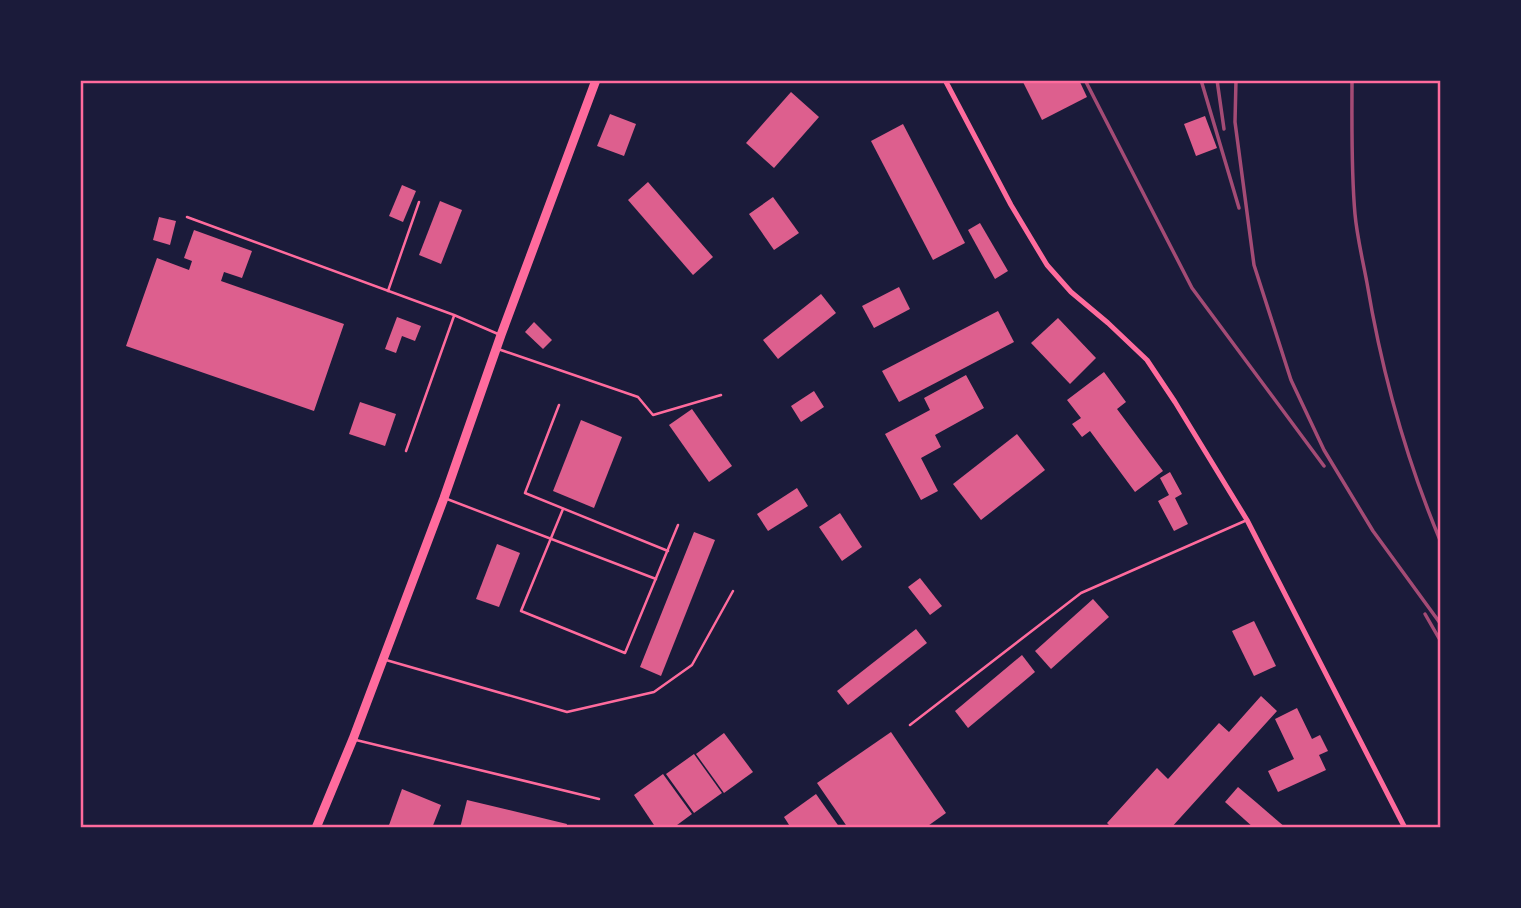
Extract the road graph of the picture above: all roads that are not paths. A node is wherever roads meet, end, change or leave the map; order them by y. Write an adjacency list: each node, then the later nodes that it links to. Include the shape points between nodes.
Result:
1 (596, 80): 7 (main road)
2 (945, 80): 14 (street, via 1047,265 1147,360)
3 (419, 202): 5 (lane)
4 (187, 218): 5 (lane)
5 (388, 291): 6 (lane)
6 (454, 315): 7 (lane); 11 (lane)
7 (501, 335): 8 (main road)
8 (498, 349): 9 (lane, via 638,397 653,415); 12 (main road)
9 (721, 394)
10 (559, 405): 13 (lane, via 525,494)
11 (405, 451)
12 (444, 498): 16 (lane); 20 (main road)
13 (563, 509): 16 (lane); 17 (lane)
14 (1247, 520): 21 (lane, via 1081,593); 25 (street)
15 (678, 525): 17 (lane)
16 (552, 539): 18 (lane); 18 (lane, via 521,611 625,653)
17 (667, 551): 18 (lane)
18 (657, 579)
19 (733, 591): 20 (lane, via 692,665 654,692 567,712)
20 (383, 659): 22 (main road)
21 (910, 725)
22 (353, 739): 23 (lane); 24 (main road)
23 (599, 799)
24 (316, 828)
25 (1405, 828)

